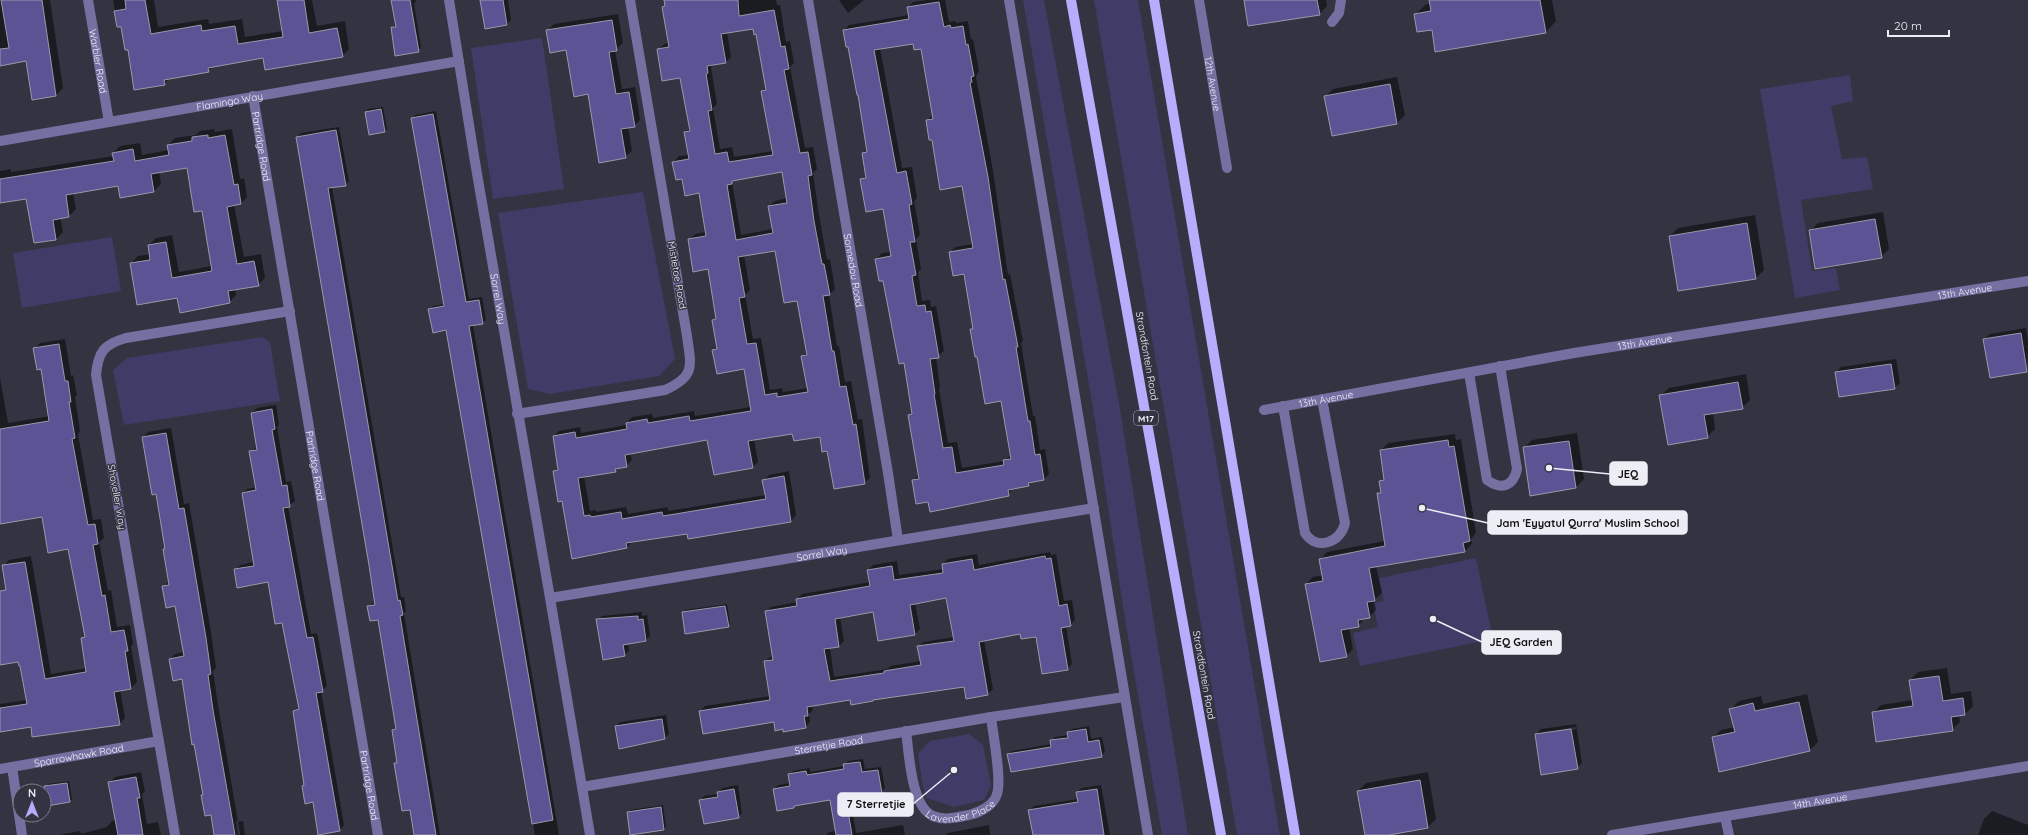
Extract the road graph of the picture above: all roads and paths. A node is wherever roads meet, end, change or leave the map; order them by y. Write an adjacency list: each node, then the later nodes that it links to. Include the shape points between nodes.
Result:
1 (88, 0): 13 (street, Warbler Road)
2 (449, 0): 11 (street, Sorrel Way)
3 (630, 0): 23 (street, Mistletoe Road, via 687,336 690,361 688,373 681,383 665,390)
4 (808, 0): 25 (street, Sonnedou Road)
5 (1009, 0): 24 (street)
6 (1071, 0): 42 (main road, Strandfontein Road / M17)
7 (1154, 0): 43 (main road)
8 (1199, 0): 15 (street, 12th Avenue)
9 (1341, 0): 10 (street, via 1339,13)
10 (1332, 22)
11 (459, 61): 12 (street, Flamingo Way); 23 (street, Sorrel Way)
12 (253, 96): 13 (street, Flamingo Way); 17 (street, Partridge Road)
13 (109, 122): 14 (street, Flamingo Way)
14 (0, 141)
15 (1227, 168)
16 (2028, 281): 18 (street, 13th Avenue)
17 (290, 311): 30 (street, Shoveller Way, via 126,338 112,342 104,348 97,364 96,375); 39 (street, Partridge Road)
18 (1500, 366): 19 (street, 13th Avenue); 19 (street, via 1517,469 1511,482 1504,486 1496,486 1487,480)
19 (1469, 373): 20 (street, 13th Avenue)
20 (1322, 399): 21 (street, 13th Avenue); 21 (street, via 1345,522 1340,536 1335,540 1318,543 1312,541 1305,533)
21 (1283, 406): 22 (street, 13th Avenue)
22 (1264, 410)
23 (517, 414): 26 (street, Sorrel Way)
24 (1094, 508): 25 (street, Sorrel Way); 27 (street)
25 (898, 540): 26 (street, Sorrel Way)
26 (550, 598): 34 (street, Sorrel Way)
27 (1124, 697): 28 (street, Sterretjie Road); 41 (street)
28 (992, 717): 29 (street, Sterretjie Road); 29 (street, Lavender Place, via 997,794 983,810 952,818 933,816 922,808 916,792)
29 (906, 731): 34 (street, Sterretjie Road)
30 (159, 741): 32 (street, Sparrowhawk Road); 38 (street, Shoveller Way)
31 (2028, 766): 35 (street, 14th Avenue)
32 (12, 767): 33 (street, Sparrowhawk Road); 37 (street)
33 (0, 769)
34 (582, 787): 40 (street)
35 (1725, 817): 36 (street, 14th Avenue); 45 (street)
36 (1670, 830): 44 (street, 14th Avenue)
37 (22, 835)
38 (175, 835)
39 (378, 835)
40 (590, 835)
41 (1148, 835)
42 (1221, 835)
43 (1295, 835)
44 (1612, 835)
45 (1729, 835)

